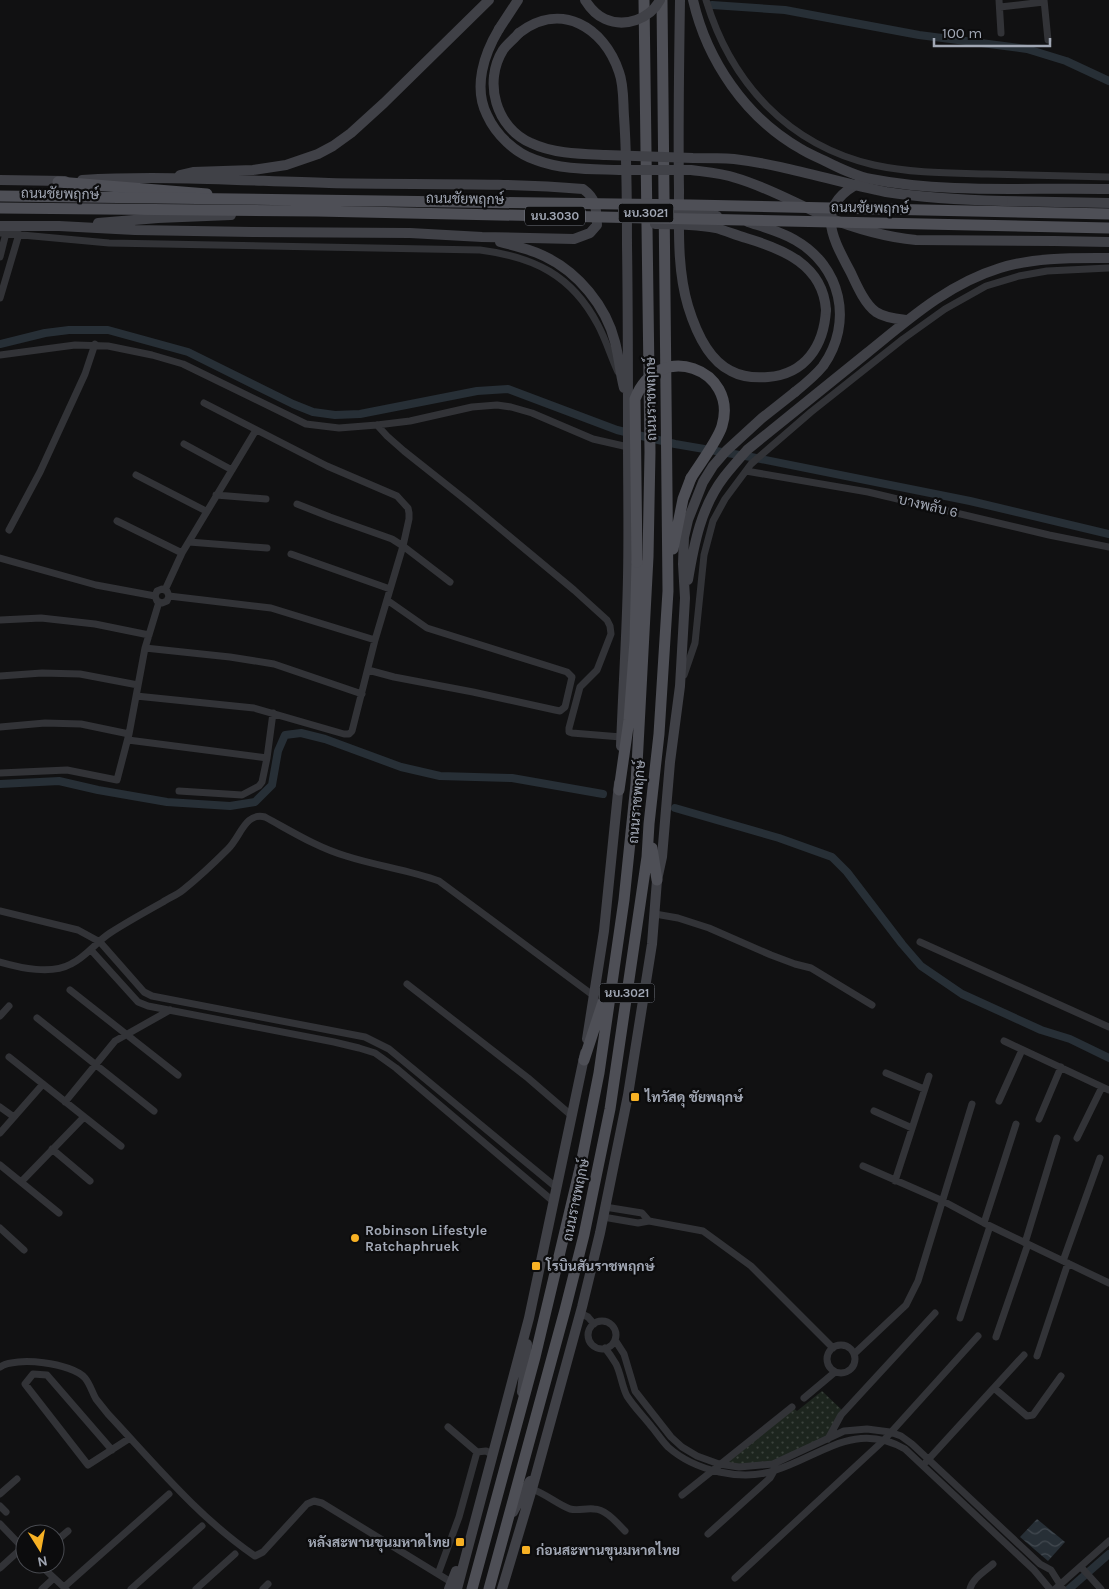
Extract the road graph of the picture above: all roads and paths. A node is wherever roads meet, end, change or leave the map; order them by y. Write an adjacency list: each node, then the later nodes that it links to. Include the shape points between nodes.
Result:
1 (489, 0): 14 (main road, via 384,103 333,146 286,165 253,170 192,172)
2 (518, 0): 29 (main road, bridge, via 490,44 481,73 483,109 505,141 536,160 571,168 691,170 734,177 824,216 894,238)
3 (585, 0): 5 (main road, bridge, via 606,20 627,22 645,16)
4 (644, 0): 93 (main road, ถนนราชพฤกษ์ / นบ.3021, via 650,425 648,557 636,784 624,900)
5 (661, 0): 62 (main road, ถนนราชพฤกษ์ / นบ.3021)
6 (680, 0): 24 (main road, bridge, via 678,113 679,248 688,307 712,356 730,371 758,378 789,373 813,353 821,338 826,310 818,282 784,251 716,228 661,224 292,213)
7 (693, 0): 15 (main road, via 705,39 717,62 753,111 802,150)
8 (706, 0): 13 (street, via 718,36 746,83 784,121 824,147 873,165 917,172)
9 (1044, 1): 10 (street); 12 (street)
10 (1000, 4): 11 (street)
11 (1001, 33)
12 (1048, 40)
13 (1109, 177)
14 (167, 179): 17 (main road); 28 (main road, via 568,188 583,189 595,202 597,225 584,236 574,239)
15 (869, 179): 18 (main road, via 925,187); 34 (main road, via 840,196 831,213 830,226 871,308 882,315)
16 (0, 180): 17 (main road)
17 (58, 182): 20 (main road)
18 (1109, 189)
19 (0, 196): 23 (main road, ถนนชัยพฤกษ์ / นบ.3030, bridge)
20 (294, 200): 64 (main road, bridge, via 679,209 749,222 794,239 817,258 834,281 838,294 840,313 833,348 811,379 736,439 703,482 684,537)
21 (1109, 203): 38 (main road, ถนนราชพฤกษ์, bridge, via 958,200 886,192 733,159 582,154 556,151 530,143 514,132 498,110 494,88 497,62 504,49 528,26 562,20 592,30 612,54 620,74 626,144)
22 (0, 208): 25 (main road, ถนนชัยพฤกษ์ / นบ.3030, bridge, via 327,211)
23 (1109, 214)
24 (59, 226): 26 (main road); 28 (main road)
25 (1109, 228)
26 (2, 231): 27 (street); 30 (street)
27 (19, 234): 33 (street); 37 (street, via 109,243 503,253 538,265 573,289 598,326)
28 (482, 237): 37 (main road, via 525,248 545,257 581,284 597,301 609,323 616,342)
29 (1109, 242)
30 (0, 257)
31 (1109, 258): 34 (main road, via 1058,258 1002,268 958,286)
32 (1109, 268): 45 (street, via 1047,271 1019,276 986,286 945,308 811,412)
33 (0, 298)
34 (906, 320): 64 (main road, via 746,450 723,478 702,518 694,543)
35 (95, 344): 36 (street); 40 (street, via 152,354 183,364 306,424 339,428); 52 (street, via 85,374 40,472)
36 (0, 355)
37 (622, 381): 38 (main road)
38 (628, 402): 42 (main road, ถนนราชพฤกษ์)
39 (204, 403): 41 (street)
40 (378, 425): 42 (street, via 497,405 532,414 592,439); 79 (street, via 404,451 607,620 611,634 597,670 580,687 569,732)
41 (256, 430): 44 (street); 54 (street, via 346,476 397,496 410,513)
42 (628, 442): 79 (main road, ถนนราชพฤกษ์, via 628,577)
43 (184, 444): 44 (street)
44 (232, 470): 47 (street)
45 (746, 471): 55 (street, บางพลับ 6, via 868,492); 74 (street, via 713,521 704,555 695,643)
46 (136, 476): 50 (street)
47 (216, 496): 48 (street); 50 (street)
48 (266, 499)
49 (297, 504): 54 (street)
50 (206, 511): 53 (street)
51 (117, 522): 57 (street)
52 (9, 530)
53 (189, 542): 56 (street); 57 (street)
54 (403, 546): 60 (street); 61 (street)
55 (1109, 546)
56 (267, 548)
57 (182, 553): 63 (street)
58 (291, 554): 61 (street)
59 (0, 558): 65 (street)
60 (450, 582)
61 (390, 589): 66 (street)
62 (668, 591): 83 (main road, bridge, via 683,499 691,478 722,427 724,409 716,384 708,376 687,366 667,366 653,374 639,390 636,399 635,641); 85 (main road, ถนนราชพฤกษ์ / นบ.3021)
63 (167, 593): 65 (street, via 167,601); 65 (street, via 160,589); 69 (street, via 271,608)
64 (685, 598): 74 (main road)
65 (157, 599): 68 (street)
66 (387, 600): 69 (street); 71 (street, via 427,628 567,672 572,677 565,707 560,711)
67 (0, 620): 68 (street, via 41,618)
68 (149, 635): 70 (street)
69 (375, 640): 71 (street)
70 (145, 648): 73 (street); 75 (street, via 274,664)
71 (368, 670): 75 (street)
72 (0, 676): 73 (street, via 80,674)
73 (138, 684): 76 (street)
74 (680, 686): 86 (main road)
75 (362, 694): 77 (street, via 349,734)
76 (136, 696): 77 (street, via 254,708); 80 (street)
77 (273, 713): 81 (street)
78 (0, 727): 80 (street, via 81,724)
79 (621, 736): 83 (main road, ถนนราชพฤกษ์)
80 (129, 737): 81 (street); 82 (street, via 116,780 67,770)
81 (268, 758): 84 (street, via 262,782 242,795)
82 (0, 773)
83 (619, 790): 96 (main road, ถนนราชพฤกษ์)
84 (179, 791)
85 (649, 824): 86 (main road); 193 (main road, ถนนราชพฤกษ์ / นบ.3021, via 647,857 598,1170 566,1310)
86 (657, 880): 88 (main road, นบ.3021)
87 (0, 910): 89 (street, via 78,930)
88 (655, 914): 97 (street, via 708,928 811,968); 144 (main road, นบ.3021, via 628,1095)
89 (100, 942): 91 (street); 96 (street, via 108,934 182,891 228,849 249,820 260,816 334,852 439,881); 108 (street, via 144,992 152,996 364,1037 390,1049)
90 (920, 942): 102 (street)
91 (91, 950): 92 (street, via 71,965 45,970); 99 (street, via 138,1002)
92 (0, 962)
93 (612, 973): 107 (main road, นบ.3021); 172 (main road, ถนนราชพฤกษ์ / นบ.3021, via 599,1073 580,1164)
94 (407, 984): 124 (street)
95 (70, 990): 103 (street)
96 (594, 996): 107 (main road, ถนนราชพฤกษ์)
97 (872, 1005)
98 (9, 1006): 100 (street)
99 (170, 1010): 103 (street); 111 (street, via 359,1048)
100 (0, 1016)
101 (37, 1018): 109 (street)
102 (1109, 1027)
103 (126, 1034): 109 (street, via 115,1041); 113 (street)
104 (1004, 1041): 105 (street)
105 (1022, 1050): 110 (street); 118 (street)
106 (9, 1057): 115 (street)
107 (584, 1060): 124 (main road, ถนนราชพฤกษ์ / นบ.3021)
108 (404, 1061): 111 (street); 141 (street)
109 (95, 1064): 119 (street); 122 (street)
110 (1061, 1067): 116 (street); 127 (street)
111 (396, 1068): 143 (street)
112 (886, 1073): 117 (street)
113 (178, 1075)
114 (929, 1076): 117 (street)
115 (43, 1084): 119 (street); 126 (street)
116 (1106, 1088): 132 (street)
117 (924, 1089): 129 (street)
118 (999, 1101)
119 (65, 1102): 125 (street)
120 (972, 1104): 142 (street)
121 (0, 1107): 126 (street)
122 (154, 1111)
123 (874, 1111): 129 (street)
124 (572, 1116): 141 (main road, ถนนราชพฤกษ์ / นบ.3021)
125 (84, 1117): 133 (street); 134 (street)
126 (14, 1118): 130 (street)
127 (1039, 1119)
128 (1016, 1124): 147 (street)
129 (912, 1128): 139 (street)
130 (0, 1133)
131 (1057, 1138): 149 (street)
132 (1077, 1138)
133 (121, 1146)
134 (52, 1149): 138 (street); 140 (street)
135 (1100, 1158): 151 (street)
136 (0, 1166): 140 (street)
137 (864, 1166): 139 (street)
138 (90, 1180)
139 (895, 1181): 142 (street)
140 (21, 1182): 145 (street)
141 (557, 1188): 143 (main road, ถนนราชพฤกษ์ / นบ.3021)
142 (943, 1201): 147 (street); 163 (street, via 918,1281 906,1306)
143 (554, 1202): 155 (main road, ถนนราชพฤกษ์ / นบ.3021)
144 (604, 1212): 146 (street, via 638,1223); 146 (street, via 642,1213); 153 (main road, นบ.3021)
145 (59, 1213)
146 (649, 1221): 162 (street, via 703,1231 751,1266)
147 (987, 1225): 149 (street); 156 (street)
148 (0, 1228): 150 (street)
149 (1027, 1243): 151 (street); 159 (street)
150 (24, 1250)
151 (1066, 1262): 152 (street); 165 (street)
152 (1109, 1283)
153 (580, 1313): 157 (street); 182 (main road, นบ.3021)
154 (935, 1313): 177 (street, via 841,1415)
155 (530, 1318): 172 (main road); 180 (main road, ถนนราชพฤกษ์ / นบ.3021)
156 (960, 1318)
157 (594, 1324): 160 (street, via 602,1321 610,1324 616,1331); 161 (street, via 588,1331 589,1341 596,1347)
158 (978, 1336): 174 (street)
159 (996, 1337)
160 (615, 1340): 161 (street); 183 (street, via 624,1354 635,1391 671,1437 697,1456)
161 (605, 1348): 185 (street, via 616,1365 627,1396 668,1447 691,1463)
162 (833, 1348): 163 (street, via 848,1347); 167 (street, via 828,1354 828,1363)
163 (854, 1354): 167 (street, via 855,1363 849,1370)
164 (1024, 1355): 169 (street)
165 (1037, 1356)
166 (0, 1368): 175 (street, via 17,1362 58,1365 74,1370 85,1378 102,1407)
167 (835, 1372): 170 (street)
168 (1061, 1376): 169 (street, via 1029,1416)
169 (994, 1388): 181 (street)
170 (804, 1398)
171 (792, 1407): 183 (street)
172 (519, 1418): 218 (main road, ถนนราชพฤกษ์ / นบ.3021)
173 (448, 1427): 179 (street)
174 (890, 1432): 176 (street); 177 (street, via 844,1431); 181 (street, via 912,1444)
175 (130, 1438): 178 (street); 209 (street, via 195,1506 255,1556 263,1552 307,1504 314,1501)
176 (884, 1440): 177 (street, via 867,1438); 181 (street, via 905,1448); 211 (street)
177 (829, 1442): 184 (street)
178 (112, 1450): 178 (street, via 88,1465 25,1384 33,1374 47,1374)
179 (477, 1452): 180 (street); 209 (street, via 459,1517)
180 (492, 1454): 212 (main road, ถนนราชพฤกษ์ / นบ.3021, via 468,1544)
181 (926, 1463): 204 (street); 207 (street)
182 (538, 1464): 187 (main road, นบ.3021); 193 (main road)
183 (719, 1464): 184 (street); 185 (street)
184 (774, 1468): 185 (street, via 745,1474); 198 (street, via 770,1478)
185 (712, 1470): 190 (street)
186 (17, 1479): 188 (street)
187 (532, 1489): 191 (main road, นบ.3021); 196 (street, via 568,1508 600,1510)
188 (0, 1494)
189 (169, 1494): 213 (street)
190 (682, 1495)
191 (526, 1511): 220 (main road, นบ.3021); 221 (main road)
192 (0, 1524): 199 (street)
193 (506, 1524): 219 (main road, ถนนราชพฤกษ์ / นบ.3021)
194 (202, 1526): 216 (street)
195 (68, 1531): 197 (street)
196 (625, 1531)
197 (65, 1533)
198 (708, 1534)
199 (15, 1539)
200 (1109, 1542): 206 (street)
201 (235, 1554): 217 (street)
202 (15, 1556): 205 (street)
203 (992, 1564): 222 (street)
204 (1040, 1564): 207 (street); 214 (street, via 1051,1570)
205 (0, 1568)
206 (1083, 1569): 214 (street); 224 (street)
207 (1034, 1570): 223 (street)
208 (50, 1574): 210 (street)
209 (438, 1574): 212 (street)
210 (54, 1578): 213 (street); 215 (street)
211 (735, 1578)
212 (452, 1587)
213 (65, 1588)
214 (1059, 1588)
215 (42, 1589)
216 (131, 1589)
217 (196, 1589)
218 (472, 1589)
219 (490, 1589)
220 (502, 1589)
221 (509, 1589)
222 (970, 1589)
223 (1050, 1589)
224 (1101, 1589)

